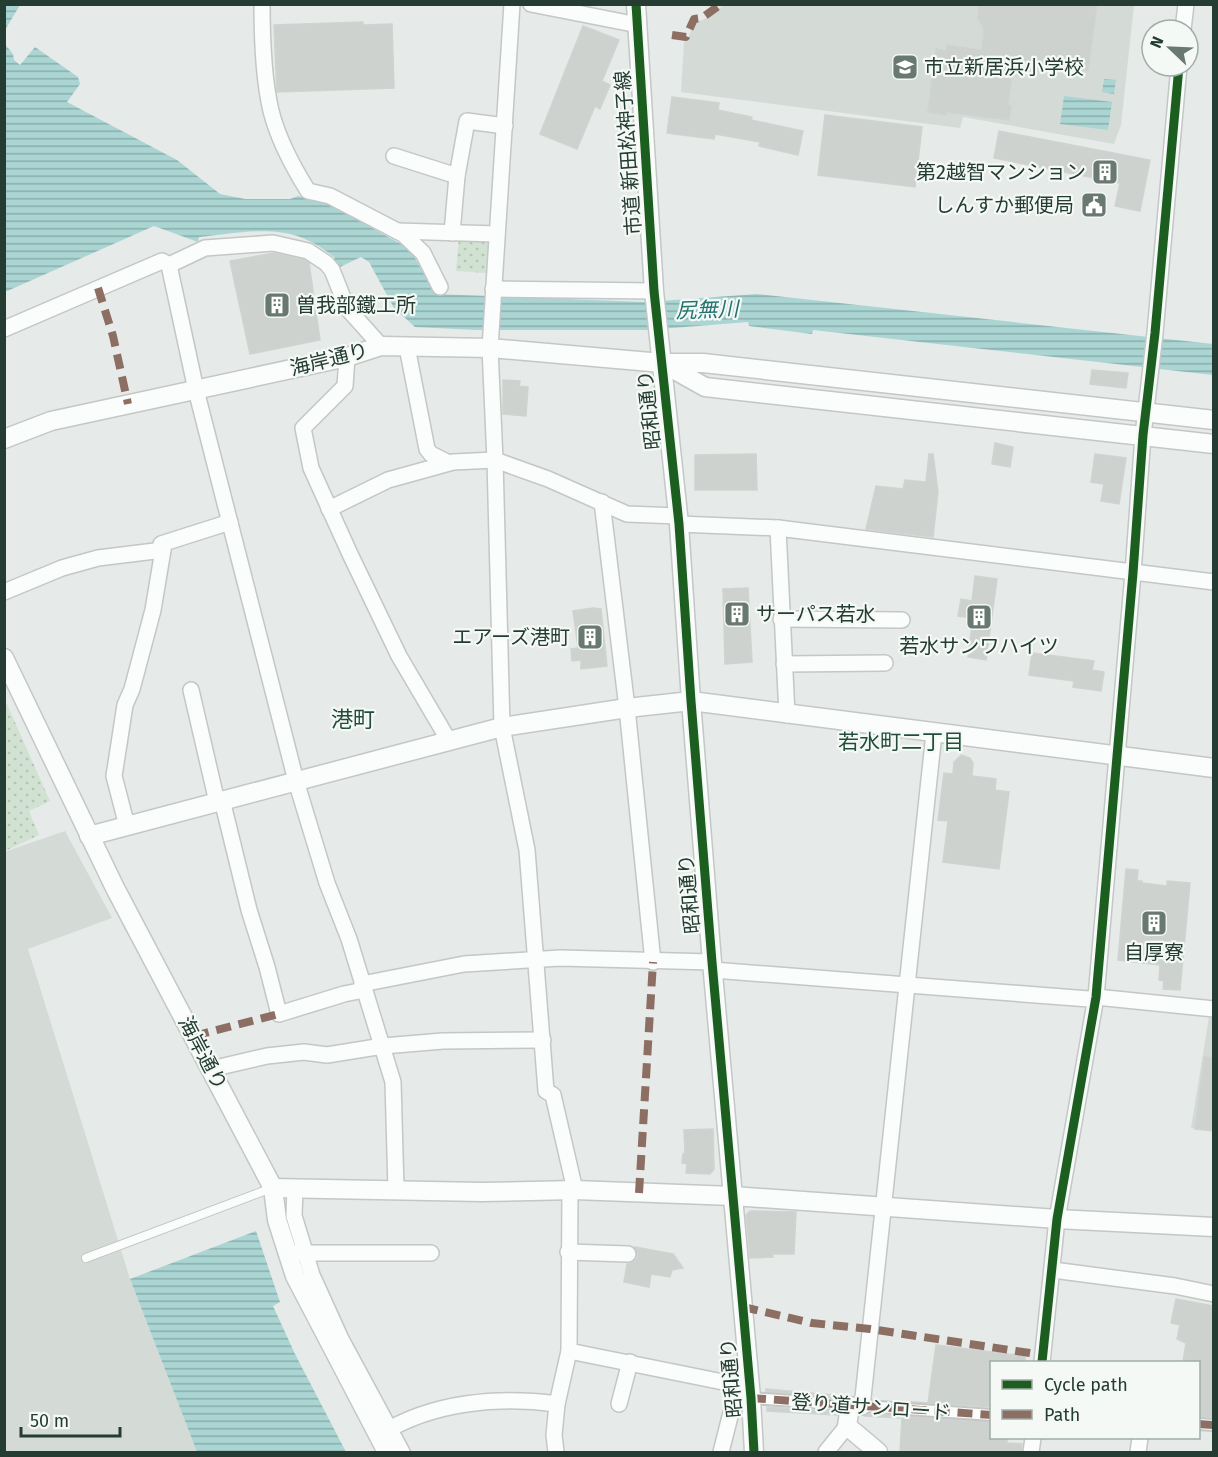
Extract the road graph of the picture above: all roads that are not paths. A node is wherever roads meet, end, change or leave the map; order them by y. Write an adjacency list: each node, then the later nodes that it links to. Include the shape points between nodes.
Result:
1 (261, 4): 10 (street, via 271,112 291,163 308,191 330,196)
2 (512, 4): 7 (street)
3 (531, 4): 5 (street)
4 (636, 4): 5 (street, 市道 新田松神子線)
5 (638, 25): 16 (street, 市道 新田松神子線)
6 (1178, 78): 25 (street)
7 (505, 126): 9 (street, via 467,121); 12 (street)
8 (394, 156): 9 (street)
9 (457, 176): 11 (street)
10 (397, 231): 11 (street); 14 (street, via 423,253)
11 (452, 233): 12 (street)
12 (497, 234): 15 (street)
13 (169, 265): 17 (street, via 162,261); 20 (street, via 205,248 273,243 308,251 332,270 347,308); 24 (street)
14 (440, 287)
15 (493, 292): 16 (street); 19 (street)
16 (655, 295): 18 (street, 市道 新田松神子線)
17 (4, 329)
18 (659, 333): 23 (street, 昭和通り)
19 (490, 339): 21 (street, 海岸通り); 23 (street, 海岸通り); 30 (street)
20 (381, 346): 21 (street, 海岸通り); 22 (street, 海岸通り)
21 (407, 347): 31 (street, via 427,449)
22 (347, 357): 24 (street, 海岸通り); 33 (street, via 345,386 303,428 311,468)
23 (662, 363): 25 (street, 海岸通り, via 715,364); 27 (street, via 705,387); 34 (street, 昭和通り)
24 (196, 390): 28 (street, 海岸通り, via 51,421); 35 (street)
25 (1145, 413): 26 (street, 海岸通り); 27 (street)
26 (1214, 420)
27 (1143, 435): 29 (street); 38 (street)
28 (4, 439)
29 (1214, 444)
30 (495, 460): 31 (street); 32 (street); 50 (street)
31 (449, 463): 33 (street, via 388,480)
32 (602, 502): 34 (street, via 627,514); 48 (street)
33 (329, 509): 52 (street, via 399,656)
34 (679, 520): 36 (street); 47 (street, 昭和通り)
35 (230, 522): 37 (street, via 161,544); 55 (street)
36 (778, 528): 38 (street); 41 (street)
37 (163, 550): 40 (street, via 98,558); 57 (street, via 153,610 125,705 114,776)
38 (1133, 573): 39 (street); 53 (street)
39 (1214, 582)
40 (4, 592)
41 (781, 619): 42 (street); 45 (street)
42 (902, 620)
43 (4, 658): 58 (street, 海岸通り)
44 (885, 663): 45 (street)
45 (784, 664): 49 (street)
46 (191, 690): 56 (street)
47 (691, 701): 48 (street); 49 (street); 61 (street, 昭和通り)
48 (627, 708): 50 (street); 60 (street)
49 (787, 715): 51 (street)
50 (502, 727): 52 (street); 59 (street, via 527,850)
51 (934, 733): 53 (street); 62 (street)
52 (449, 741): 55 (street)
53 (1117, 756): 54 (street); 64 (street)
54 (1214, 768)
55 (296, 781): 56 (street); 63 (street)
56 (220, 801): 57 (street); 63 (street, via 279,1014)
57 (127, 825): 58 (street)
58 (89, 836): 68 (street, 海岸通り)
59 (536, 959): 60 (street); 63 (street, via 465,964); 66 (street)
60 (653, 962): 61 (street)
61 (713, 966): 62 (street); 73 (street, 昭和通り)
62 (905, 985): 64 (street); 74 (street)
63 (363, 987): 67 (street)
64 (1096, 997): 65 (street); 75 (street)
65 (1214, 1009)
66 (543, 1040): 67 (street); 72 (street, via 546,1091 553,1095)
67 (383, 1046): 68 (street, via 327,1055 304,1052 267,1056); 71 (street, via 393,1082)
68 (211, 1069): 69 (street, 海岸通り)
69 (273, 1188): 70 (street); 78 (street, 海岸通り, via 277,1220); 81 (lane)
70 (295, 1188): 71 (street); 78 (street)
71 (396, 1190): 72 (street)
72 (572, 1190): 73 (street); 77 (street)
73 (733, 1196): 74 (street); 87 (street, 昭和通り)
74 (883, 1206): 75 (street); 90 (street)
75 (1057, 1219): 76 (street); 82 (street)
76 (1214, 1227)
77 (568, 1252): 80 (street); 84 (street)
78 (296, 1253): 79 (street); 93 (street, 海岸通り, via 295,1276)
79 (431, 1253)
80 (628, 1254)
81 (86, 1258)
82 (1053, 1270): 83 (street); 85 (street)
83 (1214, 1294)
84 (569, 1351): 86 (street); 88 (street)
85 (1042, 1361)
86 (630, 1362): 87 (street); 89 (street)
87 (746, 1389): 90 (street, 登り道サンロード); 97 (street); 98 (street, 昭和通り)
88 (557, 1404): 93 (street, via 491,1400 407,1419); 96 (street)
89 (619, 1404)
90 (856, 1407): 91 (street, 登り道サンロード); 92 (street)
91 (990, 1415)
92 (847, 1426): 99 (street); 100 (street)
93 (384, 1432): 94 (street, 海岸通り); 95 (street)
94 (387, 1452)
95 (402, 1452)
96 (556, 1452)
97 (721, 1452)
98 (754, 1452)
99 (826, 1452)
100 (878, 1452)

